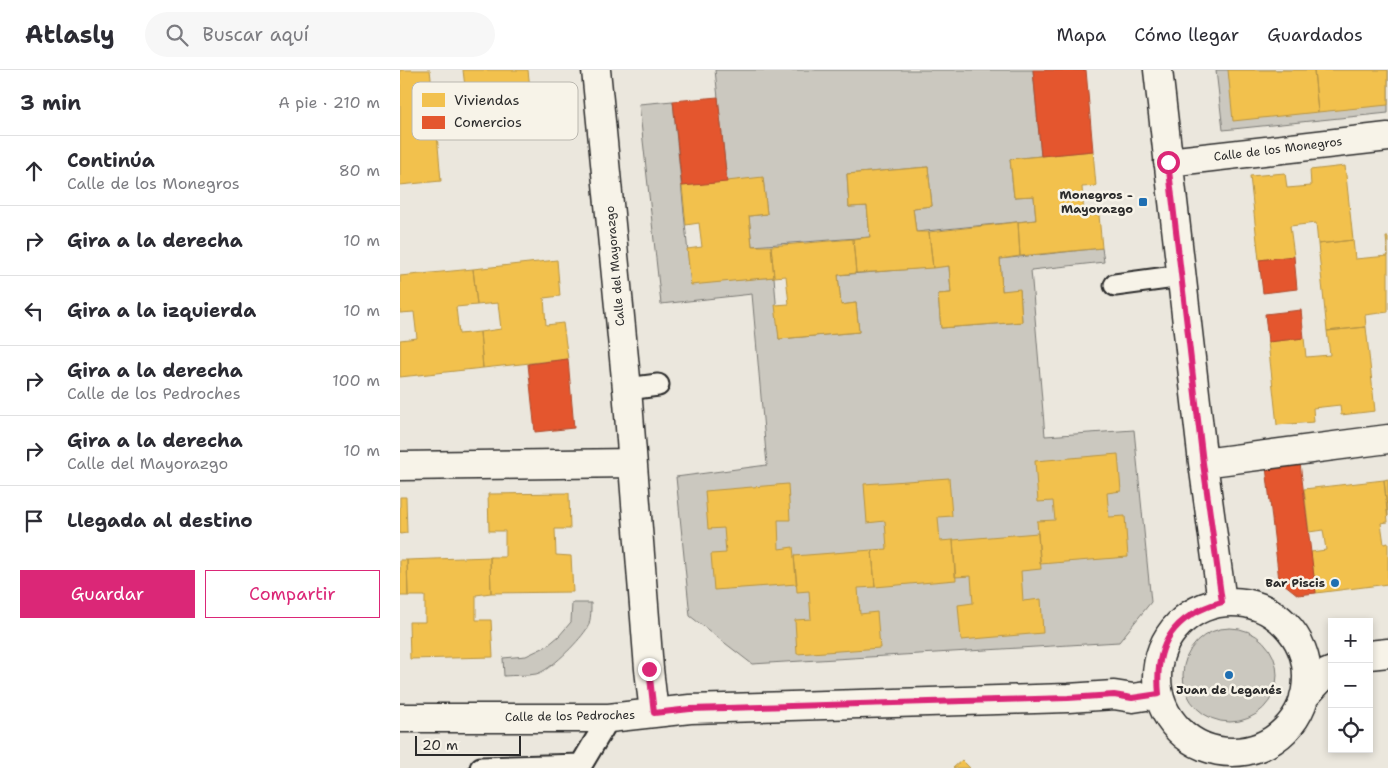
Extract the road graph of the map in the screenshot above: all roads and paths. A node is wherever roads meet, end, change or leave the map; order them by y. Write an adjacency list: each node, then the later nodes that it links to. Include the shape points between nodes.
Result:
1 (596, 70): 8 (street, Calle del Mayorazgo)
2 (1158, 70): 4 (street)
3 (1388, 137): 4 (street, Calle de los Monegros)
4 (1168, 162): 5 (street)
5 (1182, 276): 6 (lane); 11 (street)
6 (1115, 285)
7 (658, 385): 8 (lane)
8 (627, 389): 10 (street, Calle del Mayorazgo)
9 (1388, 439): 11 (street)
10 (632, 463): 12 (street); 19 (street, Calle del Mayorazgo)
11 (1203, 463): 13 (street)
12 (400, 466)
13 (1222, 602): 17 (street, via 1189,615 1166,642 1157,676); 18 (street, via 1255,605 1284,621 1302,648 1308,680)
14 (1388, 653): 15 (street)
15 (1373, 655)
16 (1328, 673): 18 (street)
17 (1159, 694): 19 (street, Calle de los Pedroches, via 1132,698 1114,695 690,709); 22 (street, via 1170,719 1189,738)
18 (1304, 696): 22 (street, via 1302,706 1288,728)
19 (654, 713): 21 (street, Calle de los Pedroches)
20 (400, 718): 21 (street, Calle de los Pedroches)
21 (610, 718): 23 (lane)
22 (1243, 760)
23 (581, 767): 24 (lane)
24 (480, 768)

